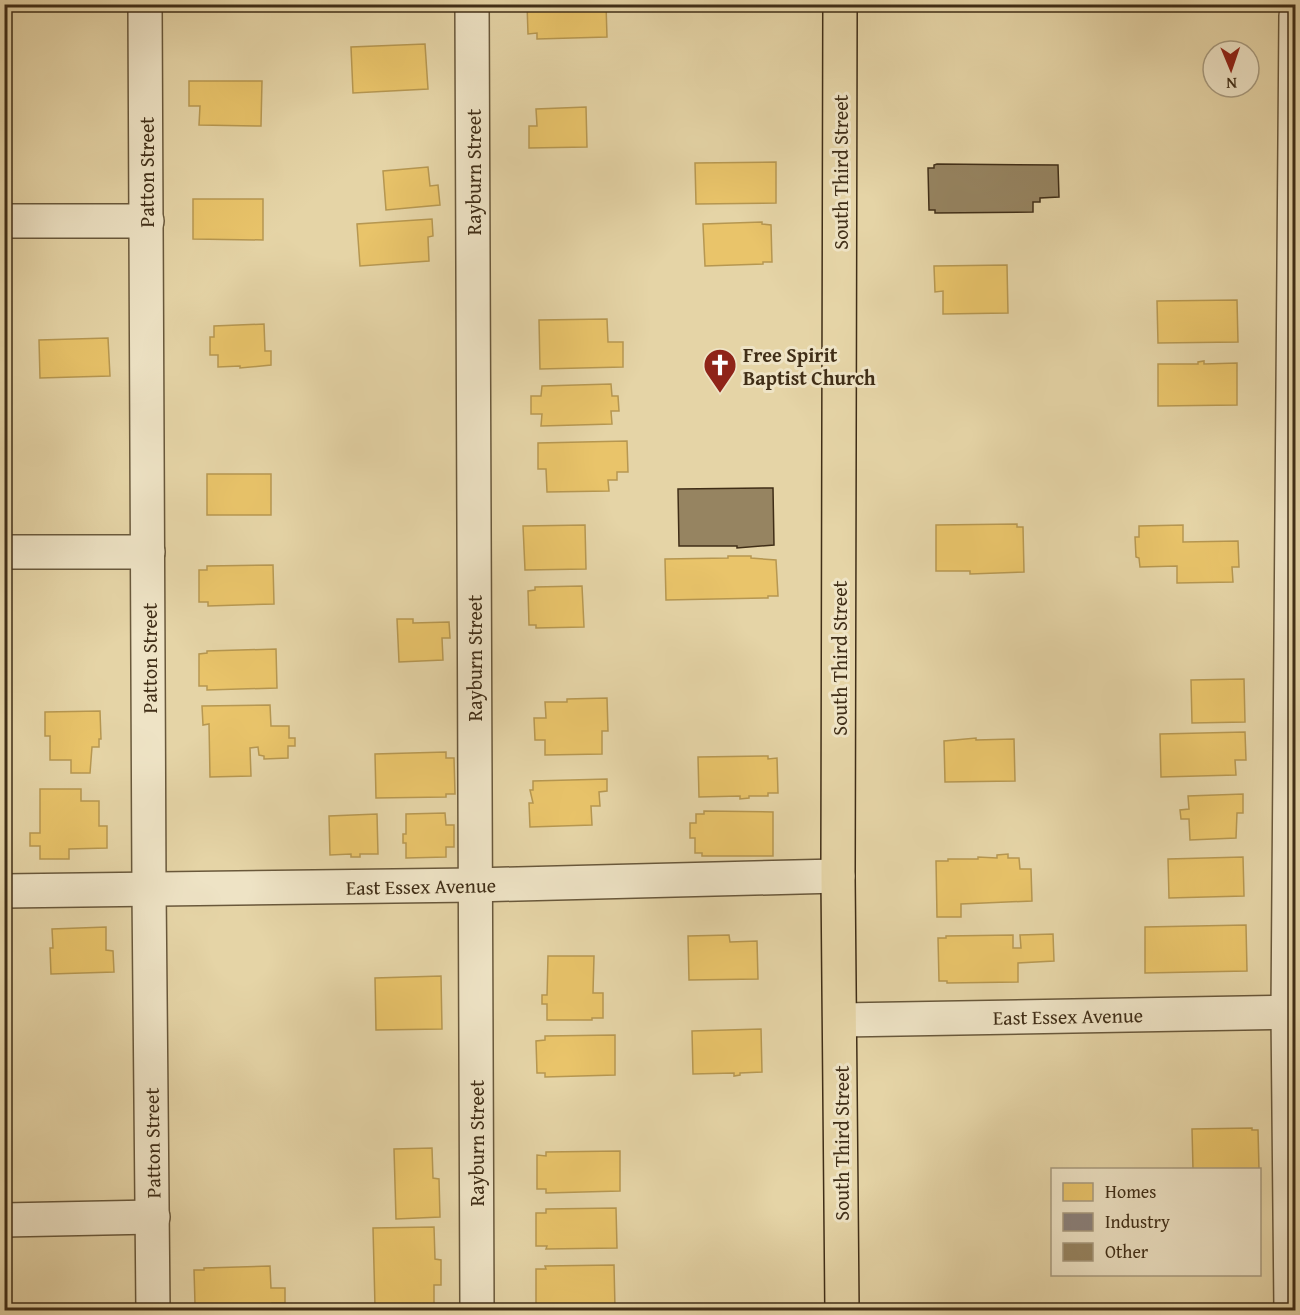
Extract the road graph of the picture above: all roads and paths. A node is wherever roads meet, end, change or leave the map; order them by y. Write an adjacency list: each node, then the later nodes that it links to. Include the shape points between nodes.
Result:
1 (145, 4): 6 (street, Patton Street)
2 (472, 4): 10 (street, Rayburn Street)
3 (840, 4): 9 (main road, South Third Street)
4 (1296, 16): 13 (street)
5 (4, 221): 6 (street)
6 (147, 221): 8 (street, Patton Street)
7 (4, 552): 8 (street)
8 (148, 552): 11 (street, Patton Street)
9 (838, 876): 10 (street, East Essex Avenue); 14 (main road, South Third Street)
10 (474, 885): 11 (street, East Essex Avenue); 18 (street, Rayburn Street)
11 (148, 890): 12 (street, East Essex Avenue); 15 (street, Patton Street)
12 (4, 891)
13 (1292, 1012): 14 (street, East Essex Avenue); 20 (street)
14 (841, 1020): 19 (main road, South Third Street)
15 (153, 1217): 16 (street); 17 (street, Patton Street)
16 (4, 1220)
17 (153, 1311)
18 (477, 1311)
19 (842, 1311)
20 (1291, 1311)

